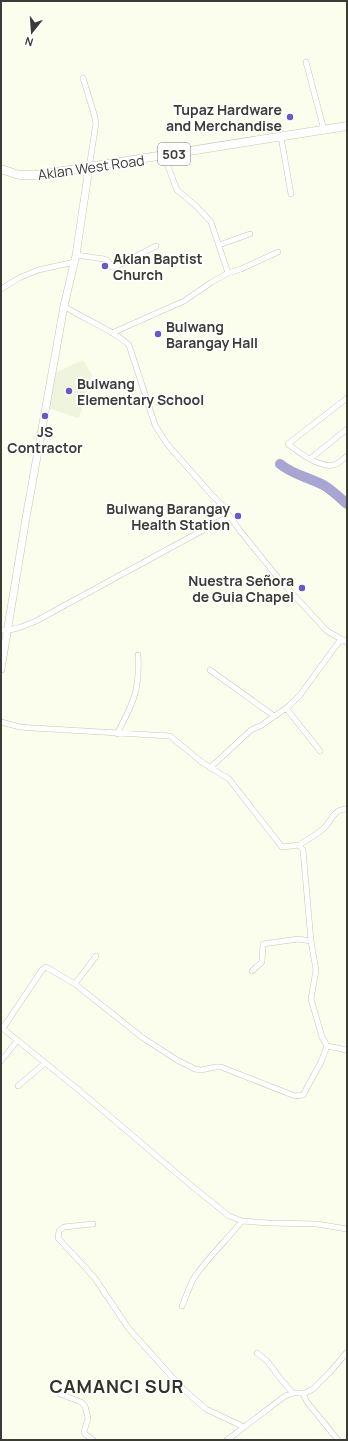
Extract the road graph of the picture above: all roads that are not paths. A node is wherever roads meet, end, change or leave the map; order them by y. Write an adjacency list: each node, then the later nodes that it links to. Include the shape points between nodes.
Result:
1 (306, 62): 4 (street)
2 (83, 78): 8 (street, via 96,124)
3 (347, 126): 4 (main road, Aklan West Road / 503)
4 (324, 130): 5 (main road, Aklan West Road / 503)
5 (281, 137): 6 (main road, Aklan West Road / 503); 9 (street)
6 (164, 156): 8 (main road, Aklan West Road / 503); 11 (street, via 177,190 211,222)
7 (1, 168): 8 (main road, Aklan West Road / 503, via 28,176)
8 (89, 168): 14 (street)
9 (291, 194)
10 (250, 234): 11 (street)
11 (219, 245): 15 (street)
12 (156, 246): 14 (street, via 115,267 107,260)
13 (278, 252): 15 (street)
14 (75, 259): 16 (street, via 38,270); 17 (street)
15 (228, 273): 18 (street, via 184,301)
16 (1, 289)
17 (64, 306): 18 (street); 24 (street)
18 (112, 333): 23 (street, via 129,345 160,435)
19 (347, 398): 22 (street, via 288,444)
20 (347, 429): 22 (street)
21 (347, 456): 22 (street, via 335,465 326,465)
22 (310, 459)
23 (229, 516): 24 (street, via 36,621); 25 (street, via 279,580 327,631)
24 (4, 631): 28 (street)
25 (341, 639): 26 (street); 30 (street, via 300,695)
26 (347, 642)
27 (138, 655): 33 (street, via 136,693)
28 (1, 667)
29 (210, 670): 31 (street)
30 (286, 708): 31 (street); 34 (street)
31 (274, 716): 35 (street, via 251,730)
32 (1, 722): 33 (street, via 20,727)
33 (117, 734): 35 (street, via 170,736)
34 (320, 750)
35 (210, 768): 37 (street, via 229,779 282,847)
36 (347, 809): 37 (street, via 334,814 325,828)
37 (299, 845): 38 (street, via 303,850)
38 (311, 941): 40 (street, via 298,939 263,944 262,962); 44 (street, via 316,970 311,999)
39 (96, 956): 41 (street)
40 (252, 971)
41 (75, 984): 42 (street, via 44,967); 44 (street, via 143,1038 188,1066 201,1070 221,1068 295,1096 303,1095)
42 (2, 1028): 43 (street)
43 (17, 1040): 46 (street); 47 (street)
44 (327, 1046): 45 (street)
45 (347, 1050)
46 (1, 1061)
47 (45, 1063): 48 (street); 49 (street, via 229,1216)
48 (18, 1086)
49 (242, 1221): 51 (street, via 317,1224); 52 (street, via 208,1259 187,1292)
50 (93, 1224): 58 (street, via 64,1227 59,1231 58,1238 94,1277 129,1329 182,1388 206,1409)
51 (347, 1229)
52 (182, 1306)
53 (347, 1352): 57 (street, via 319,1383)
54 (257, 1353): 55 (street, via 267,1361)
55 (293, 1393): 57 (street); 58 (street, via 279,1400)
56 (60, 1394): 59 (street, via 85,1406 88,1418 84,1432)
57 (303, 1394): 61 (street)
58 (244, 1427): 60 (street)
59 (93, 1440)
60 (227, 1440)
61 (338, 1440)

